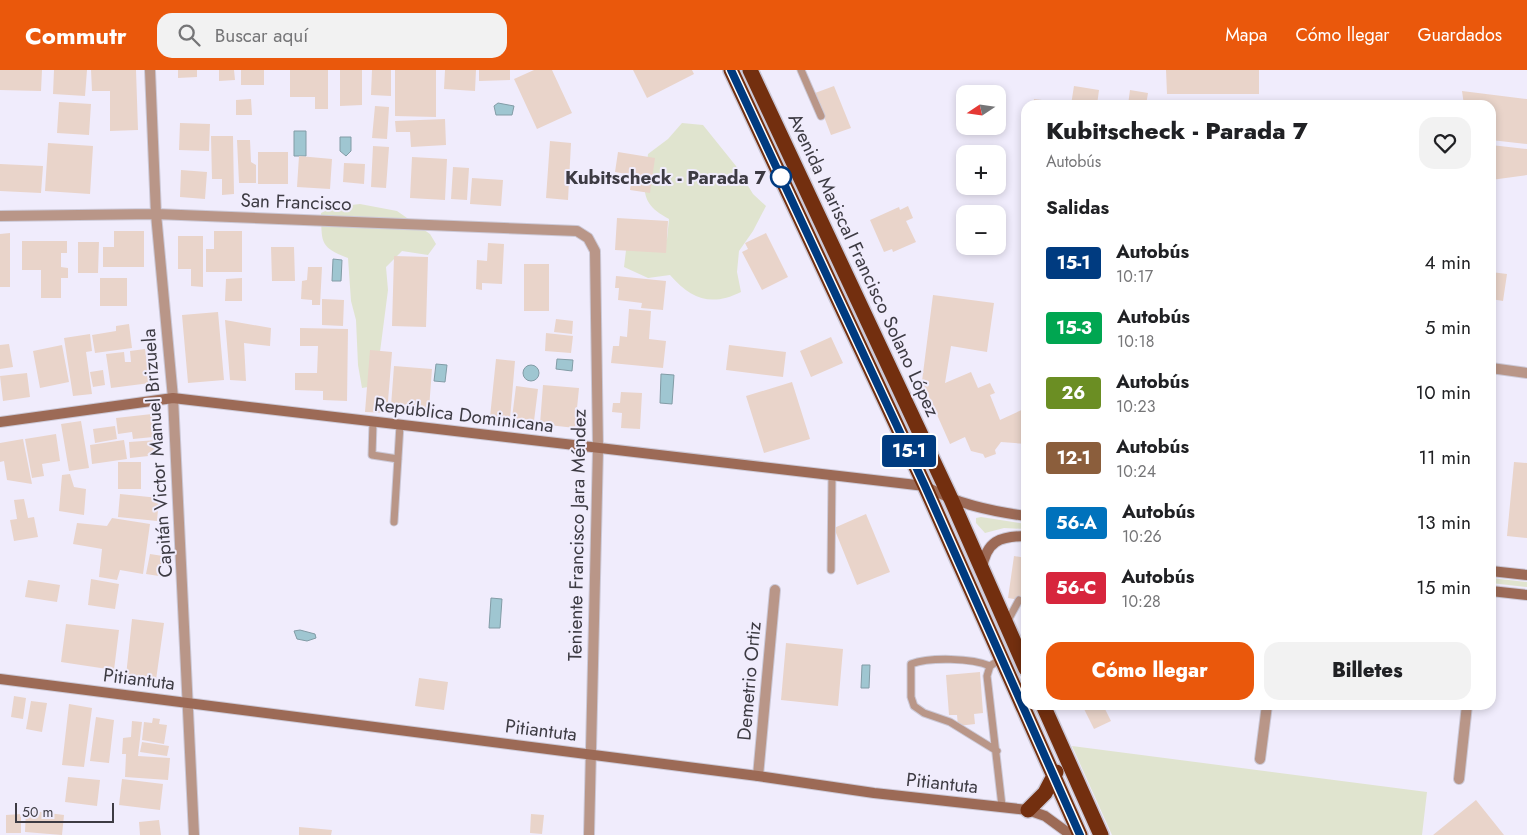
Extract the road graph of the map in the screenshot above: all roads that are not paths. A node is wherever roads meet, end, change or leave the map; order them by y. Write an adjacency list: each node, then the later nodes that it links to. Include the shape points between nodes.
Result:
1 (150, 70): 6 (street, Capitán Victor Manuel Brizuela)
2 (731, 70): 18 (highway, Avenida Mariscal Francisco Solano López)
3 (750, 70): 19 (highway, Avenida Mariscal Francisco Solano López)
4 (801, 70): 5 (lane)
5 (821, 116)
6 (156, 214): 7 (street, San Francisco); 8 (street, San Francisco, via 577,231); 11 (street, Capitán Victor Manuel Brizuela)
7 (0, 216)
8 (588, 238): 15 (street, Teniente Francisco Jara Méndez, via 595,251)
9 (1496, 369): 10 (street)
10 (1527, 373)
11 (173, 398): 12 (street, República Dominicana); 13 (street, República Dominicana); 35 (street, Capitán Victor Manuel Brizuela)
12 (0, 422)
13 (373, 422): 14 (street, República Dominicana); 16 (lane, via 372,455)
14 (400, 425): 15 (street, República Dominicana); 16 (lane)
15 (598, 449): 17 (street, República Dominicana); 41 (street, Teniente Francisco Jara Méndez)
16 (398, 459): 21 (lane)
17 (832, 475): 18 (street, República Dominicana); 23 (lane)
18 (925, 486): 19 (street); 33 (highway, Avenida Mariscal Francisco Solano López)
19 (950, 499): 20 (street); 24 (highway, Avenida Mariscal Francisco Solano López)
20 (1021, 515)
21 (394, 522)
22 (1021, 536): 24 (street, via 995,542 984,556)
23 (832, 570)
24 (982, 570): 31 (highway, Avenida Mariscal Francisco Solano López)
25 (1496, 572): 26 (street)
26 (1527, 575)
27 (775, 590): 43 (street, Demetrio Ortiz)
28 (1496, 592): 29 (street)
29 (1527, 595)
30 (1019, 600): 31 (lane)
31 (1006, 624): 32 (highway, Avenida Mariscal Francisco Solano López)
32 (1021, 658)
33 (996, 662): 40 (lane, via 987,676); 40 (lane, via 947,660 911,664 911,698 914,706 924,713 945,719); 44 (highway, Avenida Mariscal Francisco Solano López)
34 (0, 679): 35 (street, Pitiantuta)
35 (189, 703): 41 (street, Pitiantuta); 48 (street, Capitán Victor Manuel Brizuela)
36 (1045, 710): 39 (highway)
37 (1267, 710): 42 (street)
38 (1466, 710): 45 (street)
39 (1062, 749): 44 (highway); 52 (highway)
40 (997, 751): 46 (lane)
41 (591, 754): 43 (street, Pitiantuta); 49 (street, Teniente Francisco Jara Méndez)
42 (1260, 759)
43 (758, 776): 46 (street, Pitiantuta, via 874,793)
44 (1055, 779): 47 (highway); 51 (highway, Avenida Mariscal Francisco Solano López)
45 (1459, 779)
46 (1002, 806): 47 (street, Pitiantuta)
47 (1028, 810): 50 (street, Pitiantuta, via 1045,816)
48 (194, 835)
49 (589, 835)
50 (1071, 835)
51 (1080, 835)
52 (1101, 835)

